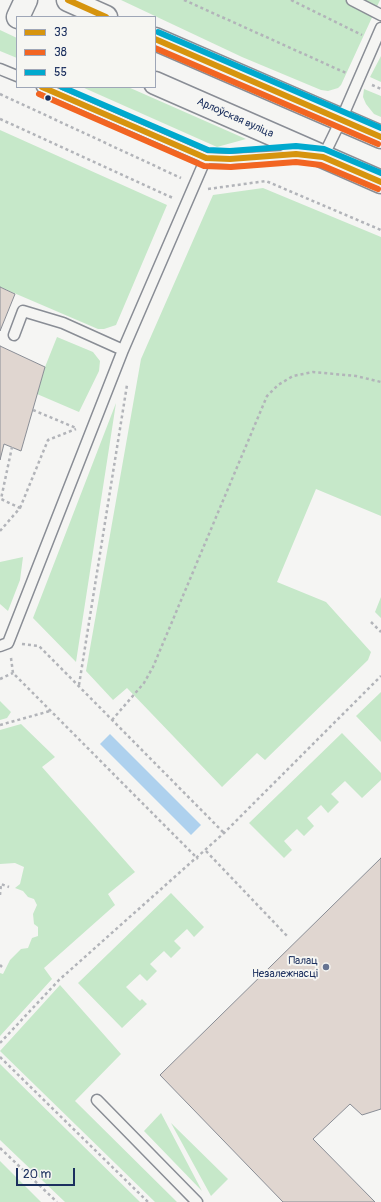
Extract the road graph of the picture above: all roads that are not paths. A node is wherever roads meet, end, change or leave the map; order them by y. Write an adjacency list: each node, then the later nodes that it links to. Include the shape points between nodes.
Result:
1 (26, 0): 6 (main road)
2 (68, 0): 5 (main road)
3 (352, 0): 4 (lane)
4 (381, 15)
5 (104, 16)
6 (14, 19)
7 (381, 28): 13 (lane)
8 (156, 39): 13 (main road)
9 (0, 69): 10 (lane)
10 (16, 76)
11 (156, 83): 15 (main road, Арлоўская вуліца)
12 (44, 88): 16 (lane)
13 (341, 120): 14 (main road); 15 (lane)
14 (381, 137)
15 (323, 157): 16 (lane, via 296,154 230,159); 17 (main road, Арлоўская вуліца)
16 (206, 158): 19 (lane)
17 (381, 182)
18 (14, 335): 19 (lane, via 23,311 63,324)
19 (123, 350): 20 (lane, via 8,643)
20 (0, 646)
21 (97, 1100): 22 (lane)
22 (197, 1202)

